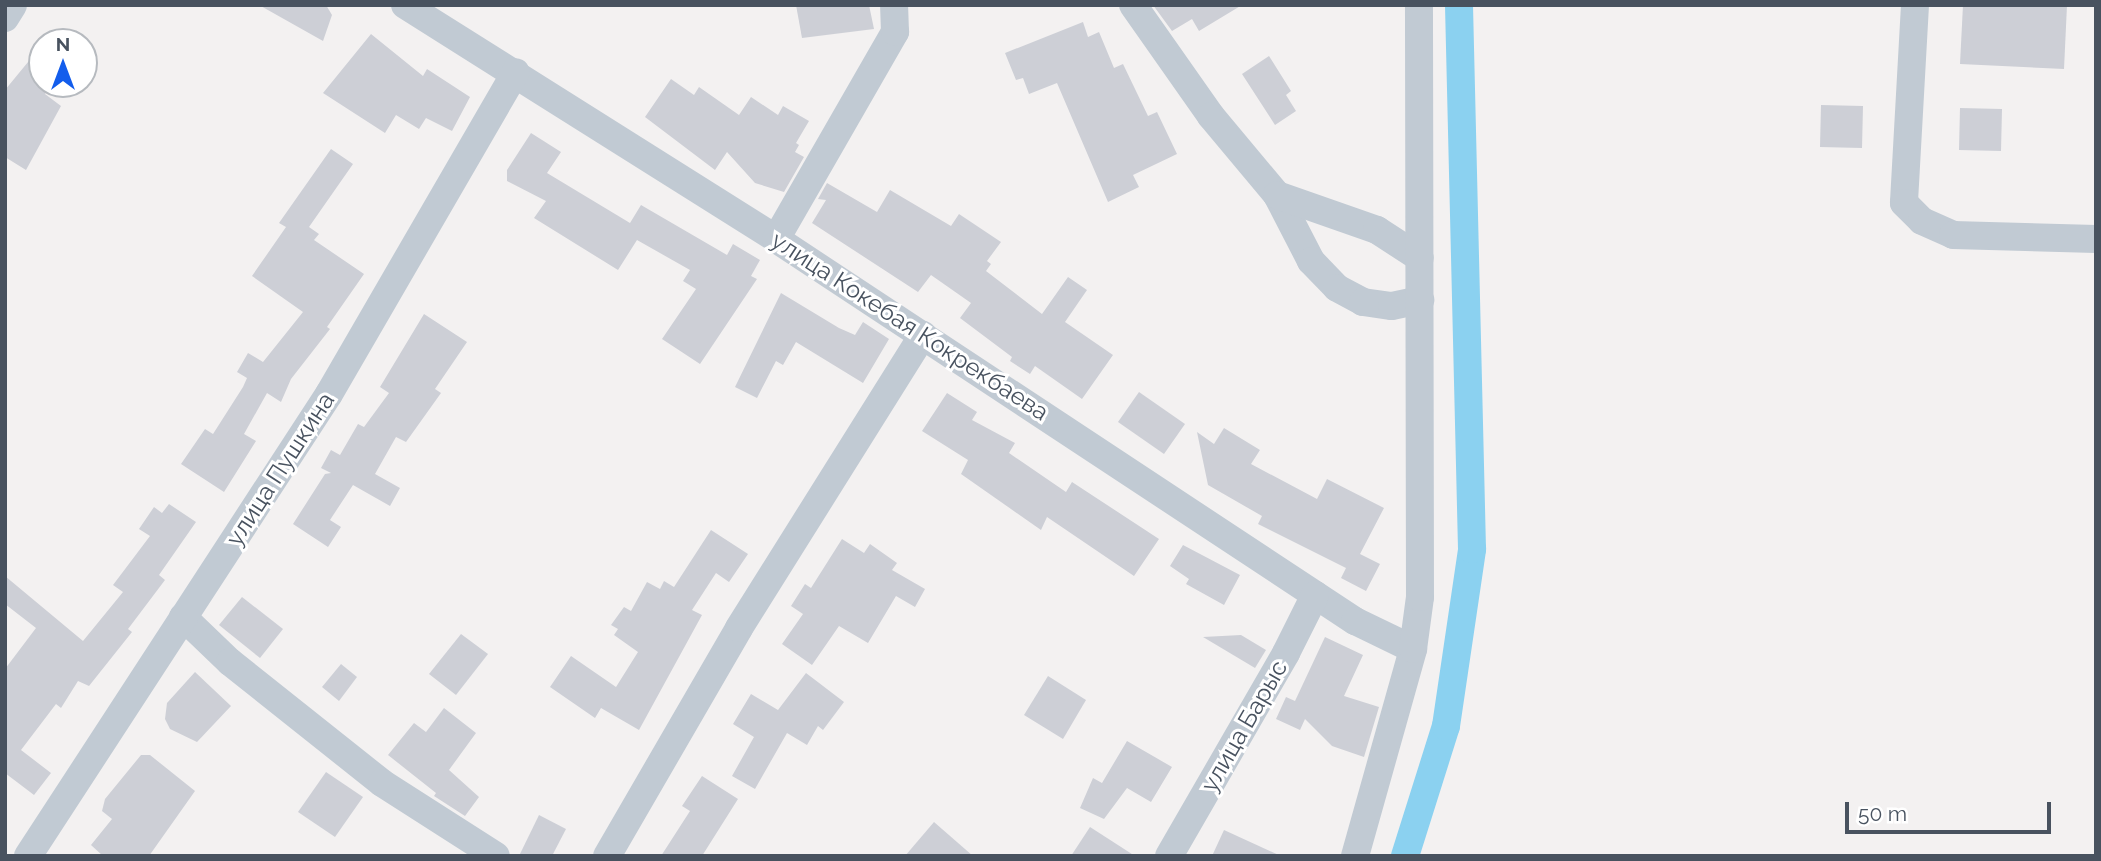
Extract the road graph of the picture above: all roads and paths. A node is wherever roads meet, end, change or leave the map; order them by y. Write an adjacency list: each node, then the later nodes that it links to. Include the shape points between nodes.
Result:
1 (13, 5): 7 (street)
2 (405, 5): 8 (street, улица Кокебая Кокрекбаева)
3 (894, 5): 10 (street, via 895,32)
4 (1133, 5): 9 (street, via 1211,116)
5 (1915, 5): 11 (street, via 1904,203 1922,221 1953,235)
6 (1418, 8): 12 (street)
7 (5, 18)
8 (516, 72): 10 (street, улица Кокебая Кокрекбаева); 16 (street, улица Пушкина, via 329,394)
9 (1277, 195): 12 (street, via 1377,230); 13 (street, via 1311,261 1337,288 1363,302 1392,306)
10 (775, 239): 14 (street, улица Кокебая Кокрекбаева)
11 (2096, 239)
12 (1420, 258): 13 (street)
13 (1420, 300): 17 (street, via 1420,597)
14 (923, 335): 15 (street, улица Кокебая Кокрекбаева); 20 (street, via 739,628)
15 (1315, 595): 17 (street, улица Кокебая Кокрекбаева); 21 (street, улица Барыс)
16 (183, 617): 18 (street, улица Пушкина); 19 (street, via 230,662 382,783)
17 (1413, 649): 22 (street)
18 (28, 856)
19 (496, 856)
20 (607, 856)
21 (1169, 856)
22 (1355, 856)

